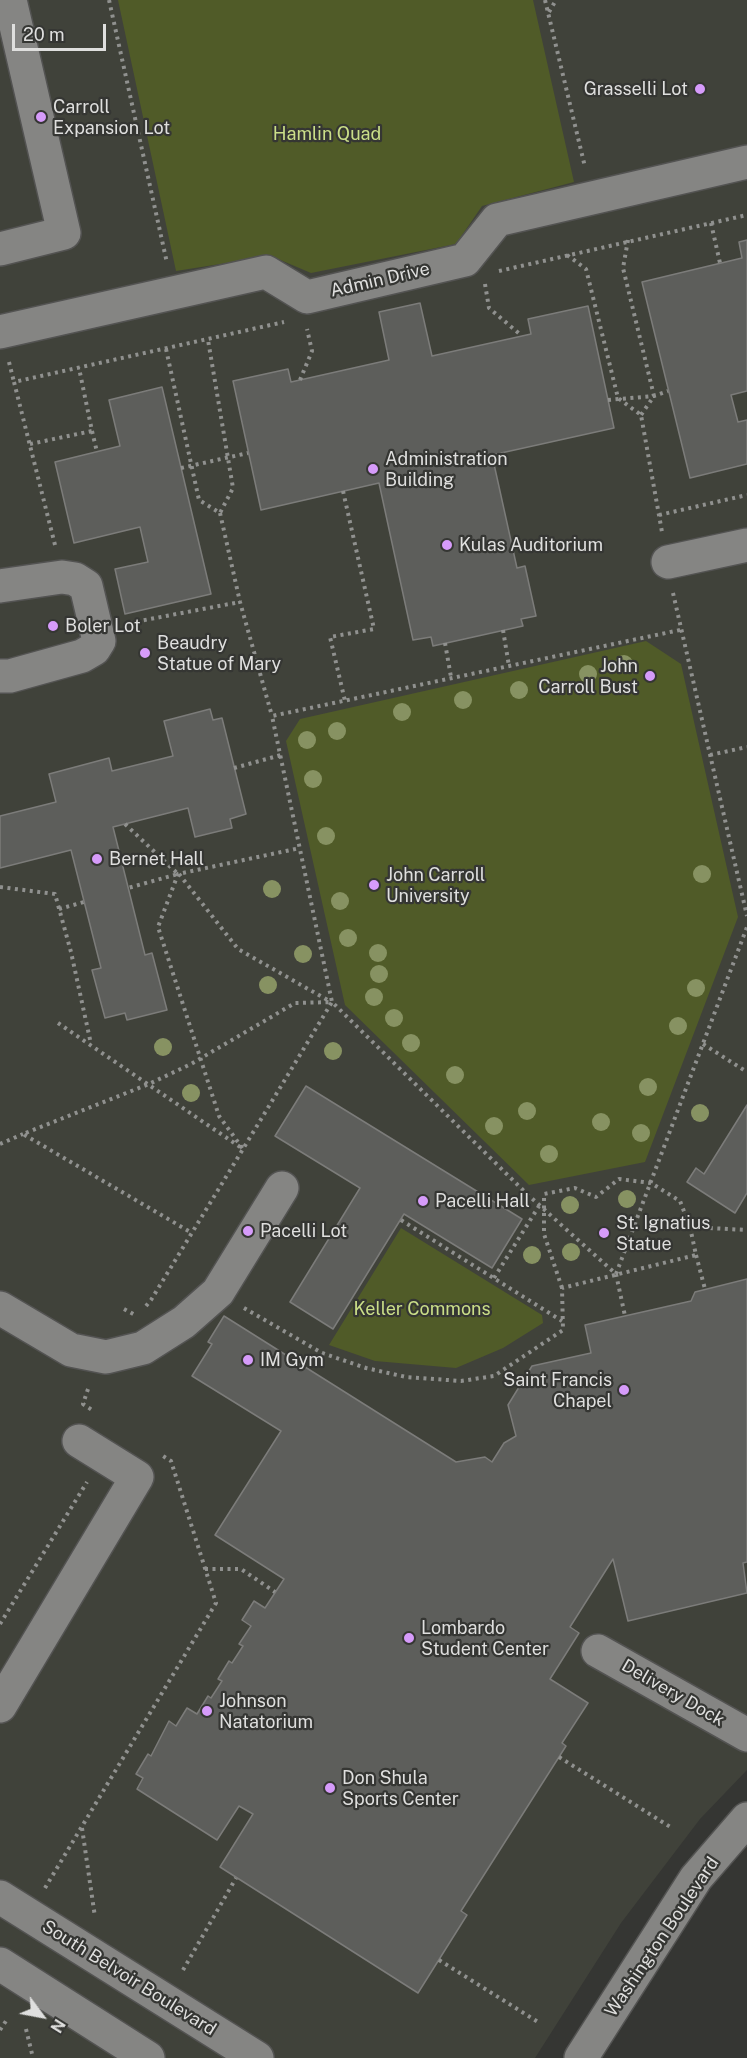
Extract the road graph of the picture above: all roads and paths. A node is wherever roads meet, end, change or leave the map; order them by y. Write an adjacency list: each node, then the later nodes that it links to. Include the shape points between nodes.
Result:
1 (10, 0): 11 (street, via 64,233)
2 (109, 0): 14 (path)
3 (545, 0): 5 (path)
4 (556, 0): 5 (path)
5 (548, 14): 7 (path)
6 (747, 162): 19 (street, Admin Drive, via 497,220 465,260 307,297 266,272)
7 (585, 168)
8 (747, 215): 9 (path)
9 (711, 223): 10 (path); 13 (path)
10 (628, 240): 12 (path); 26 (path, via 623,268)
11 (0, 249)
12 (567, 254): 15 (path); 27 (path, via 586,269)
13 (720, 263)
14 (168, 271)
15 (494, 272)
16 (483, 274): 20 (path, via 489,308)
17 (294, 319): 21 (path)
18 (307, 328): 24 (path, via 312,351)
19 (0, 332)
20 (522, 336)
21 (208, 340): 22 (path); 34 (path)
22 (166, 349): 23 (path); 35 (path)
23 (79, 368): 30 (path); 31 (path, via 14,382)
24 (300, 380)
25 (668, 391): 26 (path)
26 (654, 396): 27 (path); 29 (path)
27 (618, 398): 28 (path); 29 (path)
28 (608, 400)
29 (641, 415): 40 (path)
30 (92, 431): 31 (path); 32 (path)
31 (30, 444): 43 (path)
32 (97, 452)
33 (248, 453): 34 (path)
34 (228, 457): 35 (path); 39 (path, via 233,488)
35 (191, 465): 36 (path); 39 (path, via 199,500)
36 (181, 468)
37 (343, 491): 53 (path, via 374,629 330,637)
38 (747, 495): 40 (path)
39 (220, 513): 45 (path)
40 (659, 515): 42 (path)
41 (747, 545): 42 (street)
42 (668, 562): 48 (path)
43 (62, 576): 44 (street); 46 (street, via 86,586)
44 (0, 586)
45 (240, 602): 46 (path); 54 (path)
46 (97, 629): 51 (street, via 99,641 82,656)
47 (503, 630): 50 (path)
48 (680, 630): 50 (path); 57 (path)
49 (445, 643): 52 (path)
50 (509, 666): 52 (path)
51 (0, 676)
52 (451, 677): 53 (path)
53 (345, 701): 54 (path)
54 (272, 716): 56 (path)
55 (747, 747): 57 (path)
56 (280, 755): 58 (path); 60 (path)
57 (709, 755): 65 (path)
58 (234, 768)
59 (125, 824): 61 (path)
60 (300, 848): 61 (path); 69 (path)
61 (178, 874): 63 (path); 69 (path, via 238,949); 73 (path, via 158,927)
62 (0, 887): 66 (path, via 55,894)
63 (128, 888)
64 (84, 902): 66 (path)
65 (745, 902): 67 (path)
66 (59, 909): 72 (path)
67 (747, 916)
68 (747, 927): 71 (path)
69 (332, 1002): 73 (path, via 295,1003); 78 (path); 81 (path)
70 (58, 1023): 72 (path)
71 (703, 1044): 74 (path); 79 (path)
72 (91, 1045): 75 (path)
73 (200, 1059): 75 (path); 78 (path, via 219,1116)
74 (747, 1072)
75 (149, 1084): 76 (path); 78 (path)
76 (23, 1134): 77 (path); 87 (path)
77 (0, 1144)
78 (243, 1149): 87 (path)
79 (651, 1183): 82 (path, via 619,1179 596,1197 575,1188 544,1194); 85 (path, via 680,1201); 89 (path)
80 (282, 1188): 93 (street)
81 (539, 1206): 82 (path); 90 (path)
82 (544, 1210): 89 (path); 91 (path, via 544,1234)
83 (401, 1220): 90 (path)
84 (747, 1223): 86 (path)
85 (690, 1227): 86 (path); 88 (path)
86 (745, 1230)
87 (192, 1233): 96 (path, via 151,1300)
88 (696, 1255): 89 (path); 92 (path)
89 (616, 1274): 91 (path); 97 (path)
90 (494, 1278): 99 (path)
91 (562, 1288): 99 (path)
92 (705, 1289)
93 (218, 1292): 94 (street, via 184,1322 143,1348 106,1357 71,1350); 99 (path, via 322,1353 406,1377 461,1381 494,1376 563,1330)
94 (0, 1308)
95 (124, 1309): 96 (path)
96 (135, 1316): 98 (path)
97 (625, 1316)
98 (130, 1322)
99 (563, 1322)
100 (88, 1389): 101 (path, via 83,1404)
101 (102, 1416)
102 (91, 1448): 106 (path); 108 (street, via 137,1476)
103 (154, 1450): 104 (path, via 171,1461)
104 (205, 1569): 105 (path, via 241,1569); 112 (path, via 216,1603)
105 (275, 1592)
106 (0, 1624)
107 (598, 1651): 109 (street, Delivery Dock)
108 (0, 1706)
109 (747, 1736)
110 (559, 1756): 113 (path)
111 (747, 1819): 128 (street, Washington Boulevard, via 696,1878)
112 (82, 1827): 115 (path); 117 (path)
113 (672, 1828)
114 (236, 1878): 120 (path)
115 (45, 1888)
116 (0, 1897): 127 (street, South Belvoir Boulevard)
117 (95, 1917)
118 (439, 1960): 122 (path)
119 (1, 1967): 126 (street)
120 (183, 1970)
121 (8, 2018): 124 (path)
122 (538, 2022)
123 (26, 2029): 125 (path)
124 (0, 2030)
125 (33, 2058)
126 (148, 2058)
127 (257, 2058)
128 (581, 2058)

